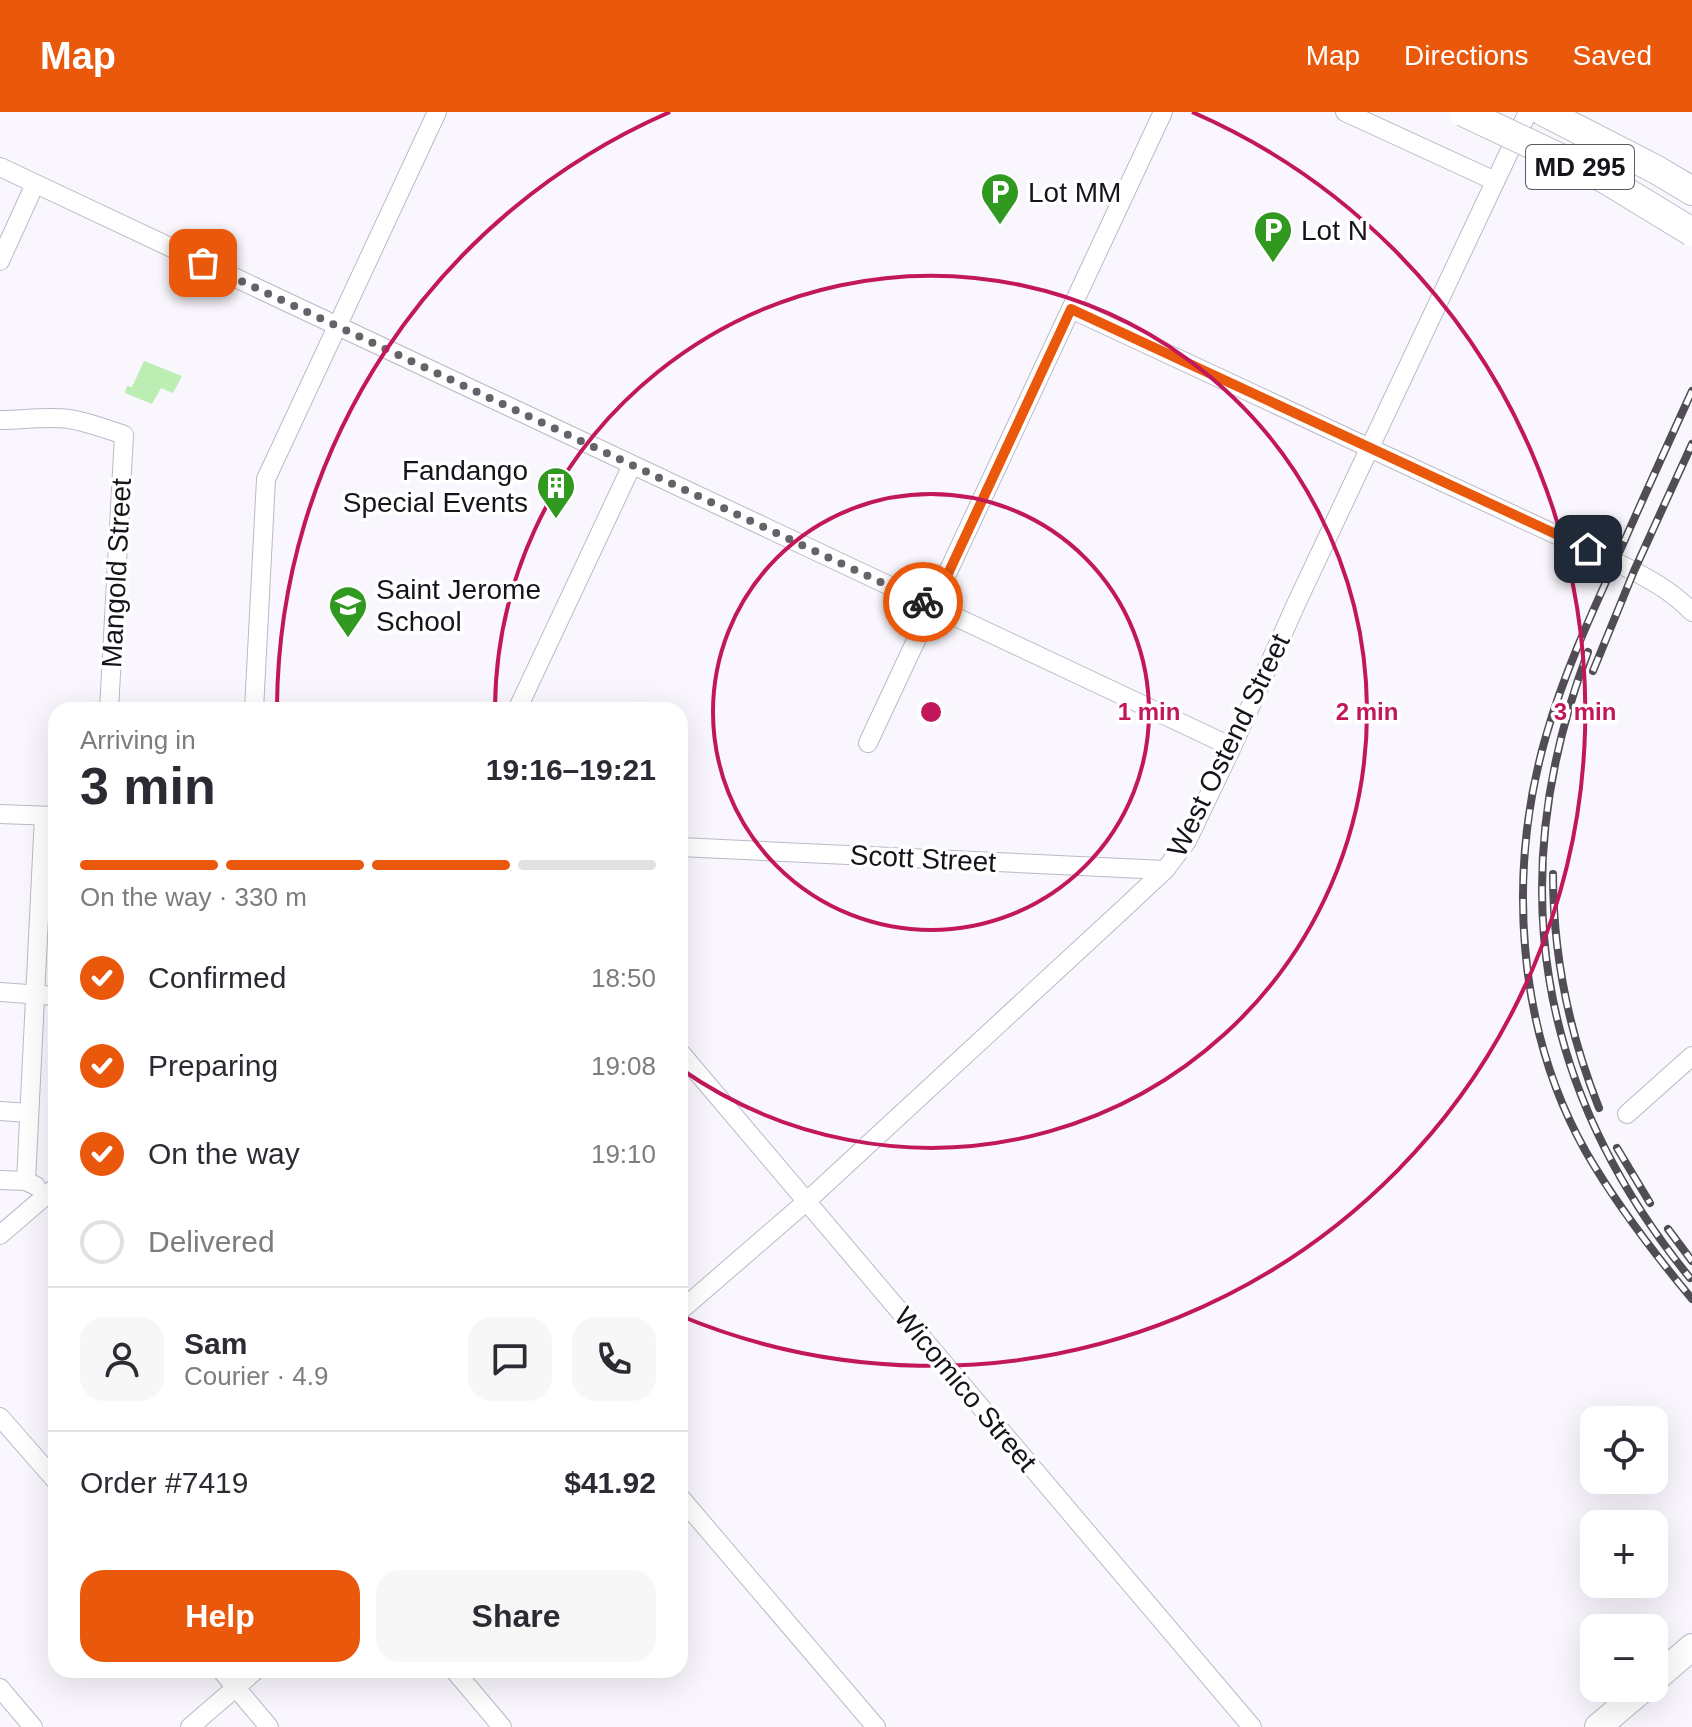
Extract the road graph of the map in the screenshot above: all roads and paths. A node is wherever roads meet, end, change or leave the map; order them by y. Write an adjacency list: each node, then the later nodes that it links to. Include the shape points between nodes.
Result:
1 (437, 112): 14 (street)
2 (1163, 112): 13 (street)
3 (1345, 112): 8 (street)
4 (1463, 112): 11 (main road, MD 295, bridge, via 1605,179)
5 (1528, 112): 8 (street, West Ostend Street)
6 (1544, 112): 10 (main road, MD 295)
7 (0, 167): 9 (street)
8 (1495, 181): 16 (street, West Ostend Street)
9 (35, 184): 12 (street); 14 (street)
10 (1692, 191)
11 (1692, 232)
12 (0, 261)
13 (1071, 309): 16 (street); 18 (street)
14 (337, 326): 17 (street); 21 (street, via 266,479)
15 (0, 420): 20 (street, Mangold Street, via 68,419 124,435)
16 (1369, 448): 19 (street, via 1634,571); 24 (street, West Ostend Street)
17 (632, 465): 18 (street); 22 (street)
18 (933, 606): 23 (street); 24 (street)
19 (1692, 612)
20 (109, 702)
21 (254, 702)
22 (521, 702)
23 (868, 743)
24 (1232, 747): 29 (street, West Ostend Street, via 1187,841)
25 (0, 814): 26 (street)
26 (48, 816)
27 (48, 840): 31 (street)
28 (688, 847): 29 (street, Scott Street)
29 (1165, 870): 42 (street, West Ostend Street)
30 (0, 992): 31 (street)
31 (35, 994): 32 (street); 36 (street)
32 (48, 995)
33 (1692, 1056): 37 (street)
34 (688, 1061): 42 (street, Wicomico Street)
35 (0, 1111): 36 (street)
36 (29, 1113): 39 (street)
37 (1627, 1114)
38 (0, 1180): 39 (street)
39 (26, 1181): 40 (street)
40 (48, 1192)
41 (48, 1198): 43 (street)
42 (807, 1201): 44 (street, West Ostend Street); 61 (street, Wicomico Street)
43 (0, 1235)
44 (688, 1304)
45 (0, 1417): 46 (street)
46 (48, 1472)
47 (688, 1506): 60 (street)
48 (1688, 1658): 49 (street)
49 (1668, 1671)
50 (228, 1678): 54 (street)
51 (247, 1678): 54 (street)
52 (461, 1678): 59 (street)
53 (0, 1688): 56 (street)
54 (236, 1688): 57 (street); 58 (street)
55 (1627, 1702): 62 (street)
56 (33, 1727)
57 (190, 1727)
58 (269, 1727)
59 (502, 1727)
60 (876, 1727)
61 (1252, 1727)
62 (1598, 1727)

